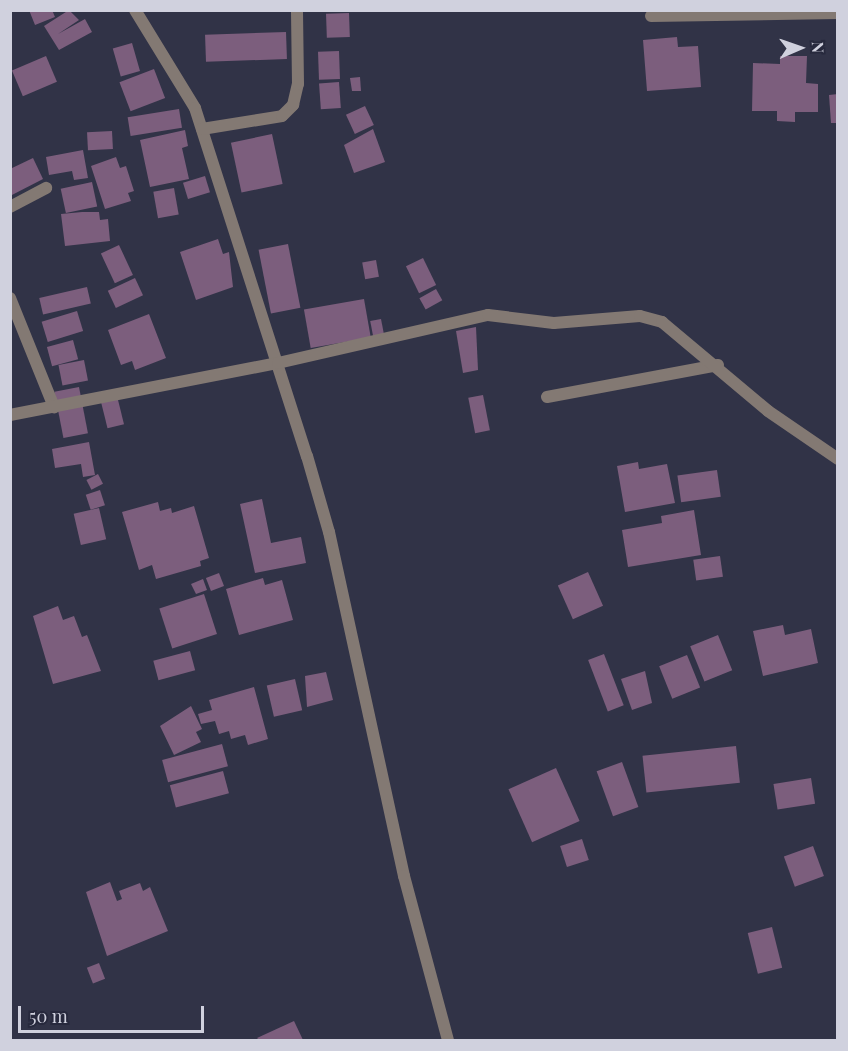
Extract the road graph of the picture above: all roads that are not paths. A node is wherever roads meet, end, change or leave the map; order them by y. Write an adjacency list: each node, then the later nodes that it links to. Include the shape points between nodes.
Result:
1 (135, 10): 5 (street, via 176,73)
2 (297, 10): 5 (street, via 298,84 293,105 282,116)
3 (837, 14): 4 (street)
4 (651, 16)
5 (202, 129): 9 (street)
6 (46, 188): 7 (street)
7 (10, 207)
8 (10, 298): 12 (street)
9 (278, 363): 10 (street, via 488,315 554,323 640,316 662,322); 12 (street); 15 (street, via 329,532 390,818)
10 (718, 365): 11 (street); 14 (street, via 768,411)
11 (547, 397)
12 (54, 407): 13 (street)
13 (10, 415)
14 (837, 459)
15 (448, 1041)

